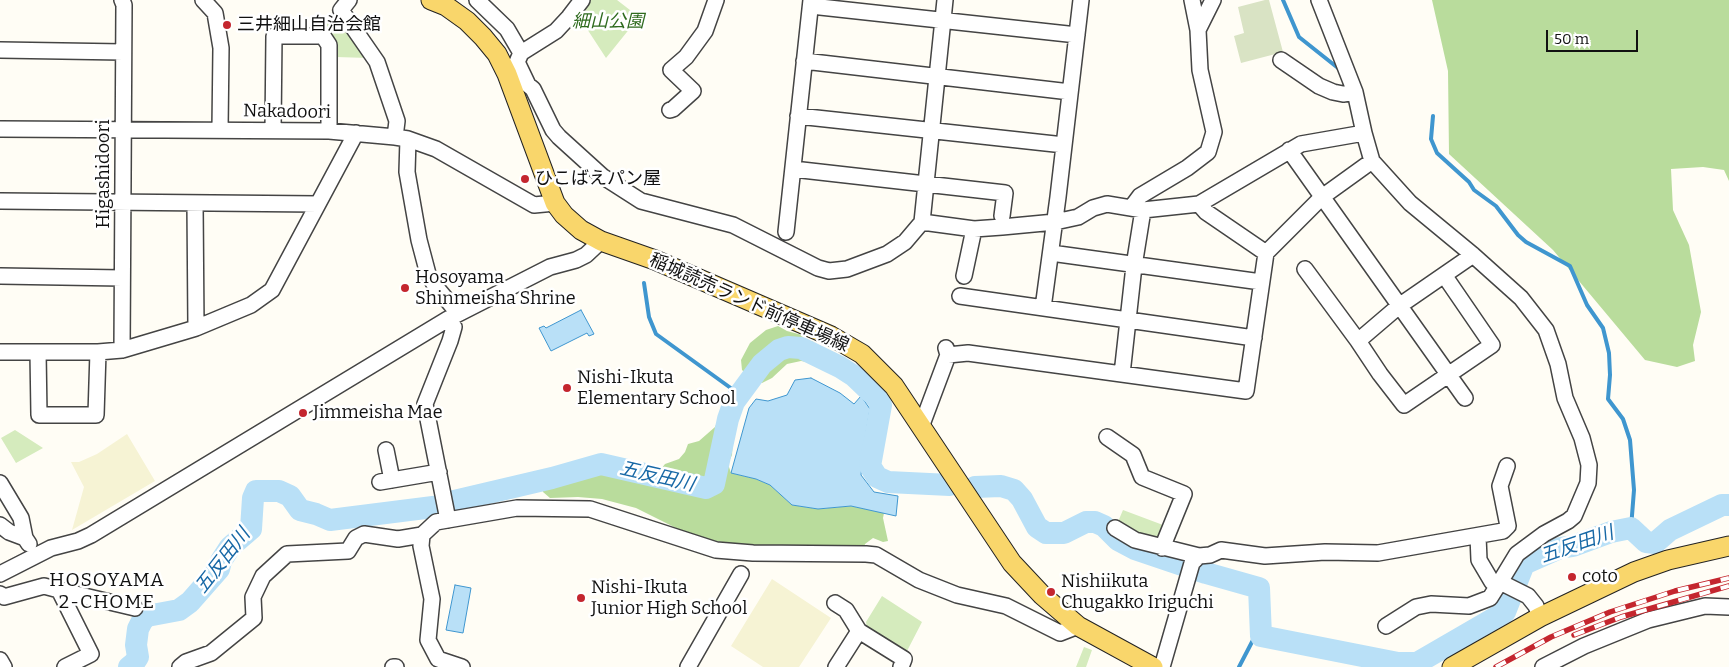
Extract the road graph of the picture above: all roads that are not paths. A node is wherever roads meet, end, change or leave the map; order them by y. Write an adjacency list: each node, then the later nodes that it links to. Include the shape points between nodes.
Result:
1 (122, 0): 20 (street, Higashidoori)
2 (203, 0): 30 (street, via 215,13 222,48)
3 (349, 0): 37 (street, via 341,10 377,62)
4 (431, 0): 16 (main road, 稲城読売ランド前停車場線)
5 (472, 0): 16 (street)
6 (477, 0): 21 (street, via 507,30)
7 (582, 0): 21 (street, via 556,31)
8 (716, 0): 27 (street, via 705,31 671,70 693,91)
9 (945, 0): 15 (street)
10 (1080, 0): 18 (street)
11 (1192, 0): 17 (street)
12 (1214, 0): 17 (street)
13 (1319, 0): 26 (street)
14 (811, 3): 15 (street); 23 (street)
15 (943, 20): 18 (street); 24 (street)
16 (467, 21): 47 (main road, 稲城読売ランド前停車場線, via 497,54 507,74)
17 (1198, 30): 50 (street, via 1200,70 1214,132 1208,152 1140,196)
18 (1076, 35): 25 (street)
19 (0, 50): 20 (street)
20 (123, 52): 31 (street, Higashidoori)
21 (521, 53): 52 (street, via 517,62 559,138 602,176 641,201 733,225 828,270 847,269 887,254 904,242)
22 (1281, 60): 26 (street, via 1319,86 1343,94)
23 (804, 61): 24 (street); 28 (street)
24 (937, 77): 25 (street); 33 (street)
25 (1070, 92): 38 (street)
26 (1355, 92): 36 (street)
27 (670, 110)
28 (798, 116): 33 (street); 41 (street)
29 (0, 129): 31 (street, Nakadoori)
30 (220, 129): 31 (street, Nakadoori); 32 (street, Nakadoori)
31 (123, 130): 45 (street, Higashidoori)
32 (273, 130): 34 (street, Nakadoori); 34 (street, via 274,36 323,36 329,44)
33 (931, 130): 38 (street); 42 (street)
34 (330, 131): 35 (street, Nakadoori)
35 (356, 133): 37 (street, Nakadoori); 48 (street)
36 (1364, 133): 39 (street, via 1301,144); 40 (street)
37 (402, 138): 47 (street, Nakadoori, via 451,156 534,205); 70 (street, via 428,274)
38 (1064, 145): 53 (street)
39 (1289, 150): 43 (street); 49 (street)
40 (1372, 161): 43 (street); 59 (street, via 1410,203)
41 (793, 169): 42 (street); 55 (street)
42 (926, 184): 51 (street, via 1004,193); 52 (street)
43 (1322, 197): 58 (street); 68 (street)
44 (0, 202): 45 (street)
45 (123, 203): 46 (street); 65 (street, Higashidoori)
46 (195, 203): 48 (street); 72 (street)
47 (555, 203): 56 (main road, 稲城読売ランド前停車場線, via 564,216)
48 (318, 204): 72 (street, via 272,290 251,305)
49 (1199, 204): 50 (street); 58 (street)
50 (1137, 209): 53 (street, via 1107,204 1078,217); 60 (street)
51 (1002, 216)
52 (922, 222): 54 (street)
53 (1055, 222): 54 (street); 57 (street)
54 (974, 229): 64 (street)
55 (786, 232)
56 (601, 241): 70 (street, via 586,255 550,268); 82 (main road, 稲城読売ランド前停車場線, via 655,260 831,336 862,354 894,386)
57 (1051, 253): 60 (street); 69 (street)
58 (1266, 253): 66 (street)
59 (1473, 255): 62 (street); 100 (street, via 1521,298 1546,330 1565,398 1582,438 1589,465 1588,483 1574,516 1517,554)
60 (1134, 266): 66 (street); 71 (street)
61 (1305, 269): 74 (street)
62 (1444, 275): 68 (street); 80 (street, via 1492,345)
63 (0, 276): 65 (street)
64 (964, 276)
65 (122, 278): 75 (street, Higashidoori)
66 (1261, 282): 73 (street)
67 (960, 296): 69 (street)
68 (1400, 306): 74 (street); 80 (street)
69 (1043, 308): 71 (street)
70 (453, 316): 86 (street, via 450,341 425,404); 96 (street, via 92,534)
71 (1127, 320): 73 (street); 79 (street)
72 (196, 328): 75 (street)
73 (1254, 338): 79 (street, via 1246,391)
74 (1358, 341): 80 (street, via 1404,405)
75 (122, 350): 78 (street)
76 (0, 352): 77 (street)
77 (38, 352): 78 (street); 78 (street, via 39,415 96,415)
78 (98, 352)
79 (1122, 374): 82 (street, via 947,351)
80 (1448, 375): 81 (street)
81 (1465, 398)
82 (921, 428): 107 (main road, 稲城読売ランド前停車場線, via 1012,563)
83 (1107, 437): 95 (street, via 1133,455 1142,477 1184,494)
84 (386, 450): 86 (street, via 386,481)
85 (1507, 466): 92 (street, via 1500,486 1508,526 1503,531)
86 (438, 472): 88 (street)
87 (0, 483): 93 (street, via 21,518)
88 (448, 520): 91 (street, via 436,522); 107 (street, via 517,508 590,509 716,550 876,555 919,580 957,595 1006,606 1060,634)
89 (0, 525): 93 (street)
90 (1115, 528): 95 (street, via 1135,540)
91 (422, 535): 111 (street, via 421,546 432,599 428,640); 114 (street, via 398,539 364,534 356,538 348,551 288,554 263,576 253,597 254,618 211,652)
92 (1478, 536): 97 (street, via 1378,554 1326,552 1265,556 1221,550); 100 (street, via 1478,560 1492,582)
93 (25, 538): 96 (street)
94 (1729, 546): 106 (main road, via 1668,560 1634,572)
95 (1162, 548): 97 (street)
96 (35, 556): 98 (street)
97 (1193, 564): 120 (street)
98 (0, 574)
99 (741, 574): 116 (street)
100 (1506, 586): 106 (street, via 1528,596); 108 (street, via 1490,598 1469,606 1431,604 1416,608)
101 (59, 590): 102 (street, via 44,586 4,597); 104 (street); 113 (street, via 91,654)
102 (0, 594)
103 (835, 603): 109 (street, via 846,610)
104 (135, 608)
105 (1727, 608): 122 (street, via 1705,606 1648,620)
106 (1540, 618): 121 (main road)
107 (1078, 626): 119 (main road, 稲城読売ランド前停車場線)
108 (1386, 626)
109 (859, 631): 117 (street); 118 (street, via 904,658)
110 (0, 660): 112 (street)
111 (434, 663): 115 (street)
112 (4, 667)
113 (65, 667)
114 (180, 667)
115 (462, 667)
116 (688, 667)
117 (836, 667)
118 (901, 667)
119 (1153, 667)
120 (1162, 667)
121 (1452, 667)
122 (1542, 667)

